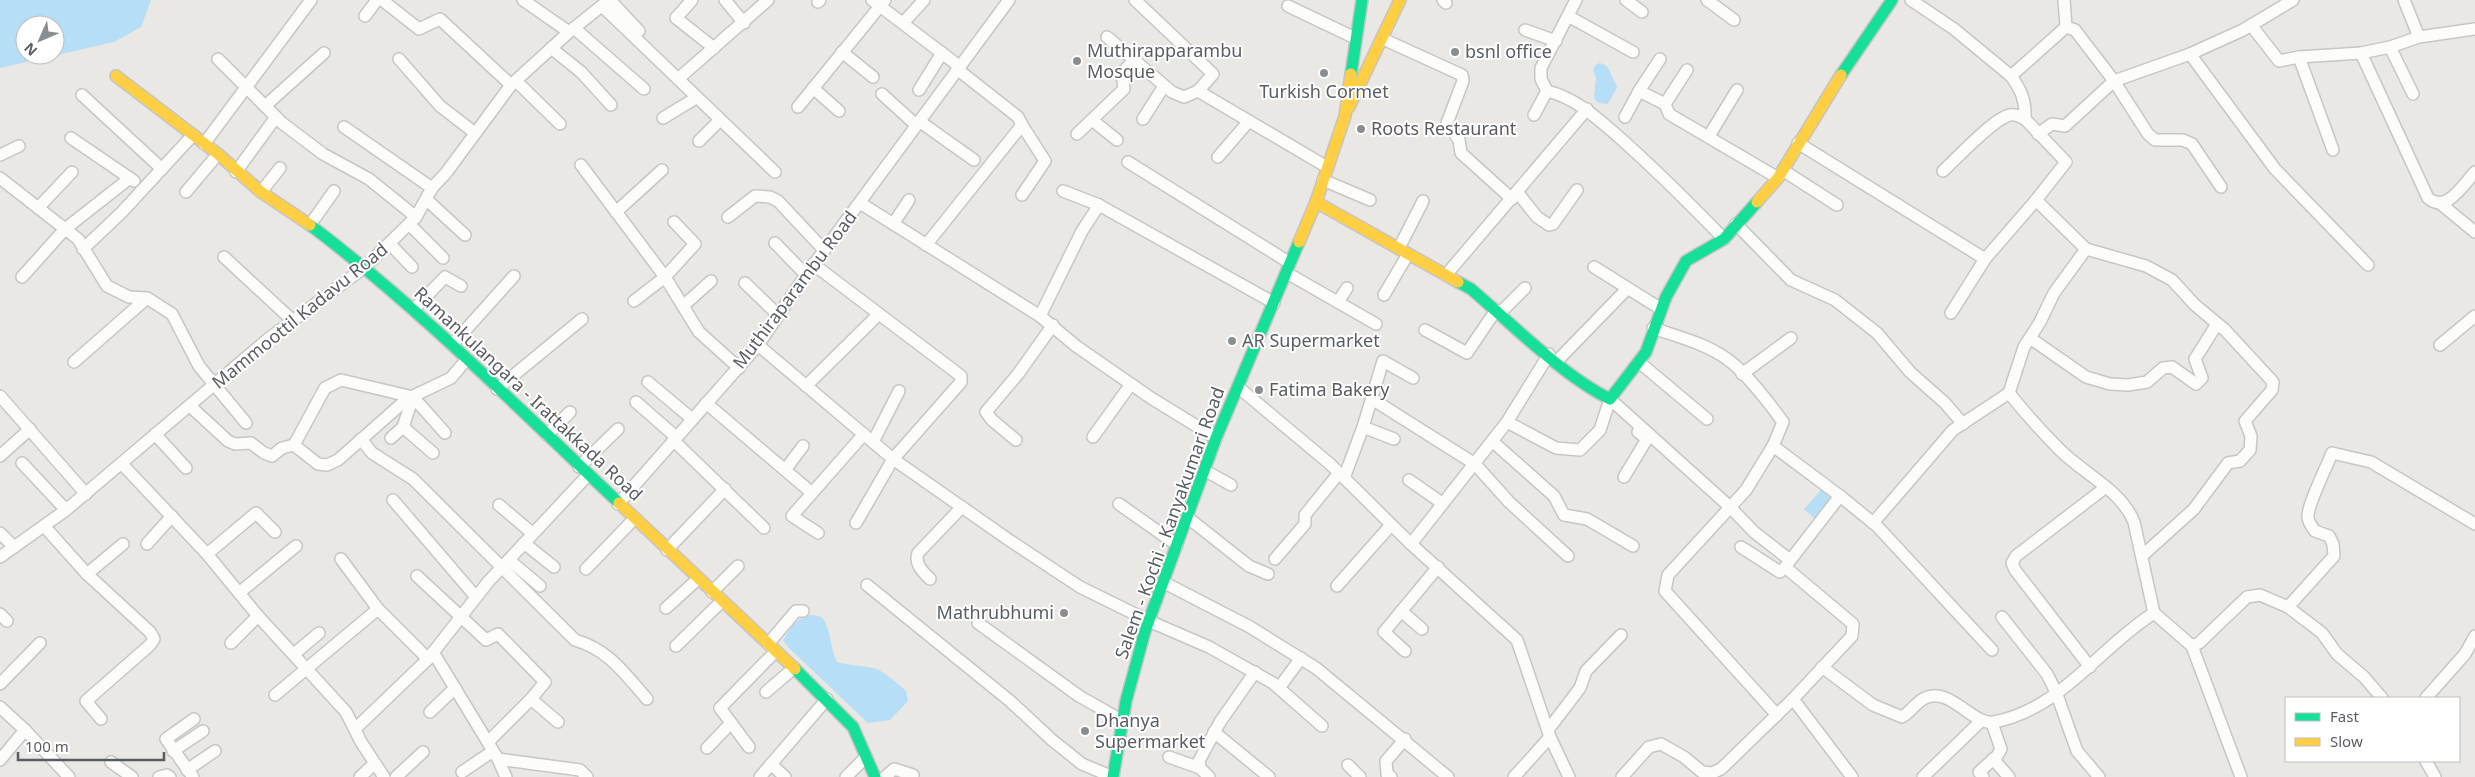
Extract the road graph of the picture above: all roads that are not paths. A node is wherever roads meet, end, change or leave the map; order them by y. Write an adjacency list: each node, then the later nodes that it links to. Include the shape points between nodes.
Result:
1 (311, 0): 64 (street)
2 (377, 0): 25 (street)
3 (382, 0): 62 (street, via 418,29 440,19)
4 (523, 0): 32 (street)
5 (692, 0): 43 (street, via 676,18)
6 (725, 0): 28 (street)
7 (768, 0): 28 (street)
8 (924, 0): 29 (street)
9 (1009, 0): 55 (street, Muthiraparambu Road)
10 (1135, 0): 69 (street, via 1213,74)
11 (1362, 0): 38 (street, Salem - Kochi - Kanyakumari Road)
12 (1400, 0): 39 (street)
13 (1576, 0): 26 (street)
14 (1626, 0): 24 (street)
15 (1707, 0): 27 (street)
16 (1892, 0): 104 (street)
17 (1911, 0): 58 (street, via 1954,29)
18 (2064, 0): 31 (street)
19 (2293, 0): 30 (street)
20 (2404, 0): 37 (street)
21 (607, 2): 32 (street, Mammoottil Kadavu Road); 35 (street); 60 (street)
22 (879, 2): 29 (street); 44 (street)
23 (1288, 6): 38 (street)
24 (1642, 12)
25 (365, 16)
26 (1568, 16): 40 (street); 45 (street)
27 (1734, 20)
28 (744, 23): 43 (street)
29 (903, 23): 47 (street)
30 (2251, 25): 49 (street); 50 (street, via 2279,61)
31 (2066, 27): 58 (street); 61 (street, via 2075,30)
32 (572, 30): 42 (street, Mammoottil Kadavu Road); 66 (street)
33 (1525, 30): 40 (street)
34 (2475, 30): 37 (street)
35 (639, 31)
36 (1107, 37): 54 (street)
37 (2419, 37): 41 (street)
38 (1355, 38): 83 (street, Salem - Kochi - Kanyakumari Road)
39 (1382, 38): 83 (street); 136 (street, via 1462,75 1464,81 1447,123 1459,140 1460,153)
40 (1556, 41): 70 (street, via 1540,74)
41 (2390, 47): 48 (street); 73 (street)
42 (552, 48): 62 (street, Mammoottil Kadavu Road); 77 (street, via 581,72)
43 (714, 48): 60 (street)
44 (842, 52): 59 (street); 65 (street)
45 (1633, 52)
46 (324, 53): 78 (street)
47 (942, 53): 55 (street); 67 (street)
48 (2361, 53): 50 (street); 144 (street, via 2428,198)
49 (2190, 54): 61 (street); 170 (street, via 2275,169)
50 (2299, 58): 107 (street)
51 (218, 59): 64 (street)
52 (399, 59): 96 (street, via 440,106)
53 (1660, 59): 71 (street)
54 (1134, 60): 63 (street); 90 (street, via 1122,73 1124,90)
55 (958, 68): 92 (street, Muthiraparambu Road); 94 (street, via 1018,117)
56 (1686, 70): 76 (street)
57 (116, 76): 99 (street, Ramankulangara - Irattakkada Road)
58 (2011, 76): 88 (street, via 2026,106)
59 (873, 77)
60 (678, 79): 75 (street)
61 (2114, 81): 98 (street, via 2065,126 2052,124); 129 (street, via 2148,134 2155,140 2183,140 2192,144)
62 (513, 83): 93 (street); 96 (street, Mammoottil Kadavu Road)
63 (1164, 86): 69 (street, via 1184,97); 87 (street)
64 (246, 87): 78 (street); 105 (street)
65 (813, 88): 79 (street); 81 (street)
66 (644, 89)
67 (919, 90)
68 (1737, 90): 100 (street)
69 (1198, 91): 91 (street)
70 (1547, 91): 80 (street, via 1561,94); 82 (street)
71 (1639, 91): 76 (street); 85 (street)
72 (882, 94): 92 (street)
73 (2413, 94)
74 (82, 95): 116 (street)
75 (696, 98): 86 (street); 89 (street)
76 (1665, 104): 100 (street, via 1669,114)
77 (612, 105)
78 (265, 106): 84 (street)
79 (798, 107)
80 (1587, 109): 136 (street); 158 (street, via 1655,169)
81 (839, 111)
82 (1534, 115)
83 (1345, 116): 115 (street, Salem - Kochi - Kanyakumari Road)
84 (276, 117): 120 (street); 150 (street, via 323,154 368,179)
85 (1625, 117)
86 (663, 118)
87 (1143, 119)
88 (2025, 119): 98 (street); 118 (street, via 2009,115 1993,124)
89 (720, 120): 103 (street); 121 (street)
90 (1092, 120): 97 (street); 102 (street)
91 (1249, 121): 110 (street); 115 (street)
92 (918, 123): 111 (street); 143 (street, Muthiraparambu Road)
93 (560, 124)
94 (1022, 125): 135 (street, via 1045,161); 161 (street)
95 (344, 127): 128 (street)
96 (475, 133): 128 (street, Mammoottil Kadavu Road)
97 (1077, 134)
98 (2038, 134): 140 (street, via 2066,162)
99 (193, 135): 105 (street, Ramankulangara - Irattakkada Road); 116 (street)
100 (1709, 136): 123 (street)
101 (71, 138): 125 (street)
102 (1117, 140)
103 (699, 141)
104 (1798, 143): 123 (street); 168 (street)
105 (204, 144): 109 (street, Ramankulangara - Irattakkada Road)
106 (19, 146): 108 (street)
107 (2333, 150)
108 (1, 153)
109 (218, 154): 120 (street, Ramankulangara - Irattakkada Road); 133 (street)
110 (1218, 156)
111 (974, 160)
112 (1128, 162): 174 (street)
113 (581, 165): 148 (street)
114 (280, 168): 134 (street)
115 (1327, 168): 126 (street, Salem - Kochi - Kanyakumari Road)
116 (162, 169): 127 (street)
117 (662, 170): 148 (street)
118 (1943, 171)
119 (72, 172): 147 (street)
120 (236, 172): 134 (street, Ramankulangara - Irattakkada Road)
121 (775, 172)
122 (2475, 172): 144 (street, via 2448,201)
123 (1781, 174): 146 (street); 153 (street)
124 (0, 178): 147 (street)
125 (130, 178): 127 (street); 155 (street)
126 (1323, 180): 139 (street); 142 (street, Salem - Kochi - Kanyakumari Road)
127 (144, 188): 162 (street)
128 (432, 188): 137 (street, Mammoottil Kadavu Road)
129 (2221, 188)
130 (1577, 190): 136 (street, via 1549,225)
131 (334, 191): 154 (street)
132 (1063, 191): 145 (street)
133 (186, 192)
134 (260, 192): 154 (street, Ramankulangara - Irattakkada Road)
135 (1022, 195)
136 (1515, 196): 176 (street)
137 (428, 200): 150 (street, Mammoottil Kadavu Road); 157 (street)
138 (909, 200): 152 (street)
139 (1370, 200)
140 (2036, 200): 163 (street); 168 (street)
141 (1423, 201): 165 (street)
142 (1316, 202): 165 (street); 174 (street, Salem - Kochi - Kanyakumari Road)
143 (860, 203): 152 (street); 164 (street, Muthiraparambu Road)
144 (2441, 204): 156 (street)
145 (1099, 205): 190 (street); 198 (street, via 1082,231)
146 (1836, 205)
147 (38, 208): 155 (street)
148 (616, 212): 179 (street)
149 (728, 218): 164 (street, via 755,196 770,196)
150 (413, 221): 160 (street, Mammoottil Kadavu Road); 167 (street)
151 (674, 222): 179 (street, via 696,244)
152 (893, 224): 161 (street)
153 (1736, 224): 158 (street); 240 (street, via 1791,280 1834,300 1876,333)
154 (310, 225): 171 (street, Ramankulangara - Irattakkada Road)
155 (65, 229): 162 (street, via 78,239); 178 (street)
156 (2475, 232)
157 (465, 236)
158 (1724, 239): 193 (street, via 1686,260)
159 (775, 243): 175 (street)
160 (390, 244): 171 (street, Mammoottil Kadavu Road); 172 (street)
161 (926, 245): 198 (street)
162 (83, 249): 187 (street, via 107,286 129,298)
163 (2086, 249): 203 (street, via 2146,266 2172,280); 208 (street, via 2054,293)
164 (824, 250): 169 (street, Muthiraparambu Road)
165 (1404, 251): 176 (street); 186 (street)
166 (224, 257): 201 (street)
167 (443, 258)
168 (1985, 259): 195 (street)
169 (814, 264): 175 (street, Muthiraparambu Road); 196 (street)
170 (2368, 265)
171 (365, 267): 192 (street, Ramankulangara - Irattakkada Road); 201 (street, Mammoottil Kadavu Road)
172 (412, 267)
173 (1594, 267): 193 (street)
174 (1288, 268): 189 (street); 190 (street, Salem - Kochi - Kanyakumari Road)
175 (806, 274): 197 (street, Muthiraparambu Road)
176 (1446, 275): 194 (street, via 1471,289)
177 (514, 276): 209 (street)
178 (22, 277)
179 (665, 278): 188 (street); 191 (street)
180 (711, 281): 191 (street)
181 (745, 283): 197 (street)
182 (461, 286): 192 (street, via 445,277)
183 (1347, 288): 189 (street)
184 (1524, 288): 194 (street)
185 (1625, 291): 212 (street)
186 (1384, 295)
187 (146, 298): 214 (street); 220 (street, via 172,314 199,366)
188 (634, 302)
189 (1338, 302): 202 (street)
190 (1274, 303): 223 (street, Salem - Kochi - Kanyakumari Road)
191 (683, 306): 216 (street, via 699,332)
192 (414, 309): 209 (street, Ramankulangara - Irattakkada Road)
193 (1661, 309): 205 (street)
194 (1498, 312): 206 (street, via 1467,353); 212 (street)
195 (1951, 313)
196 (879, 314): 222 (street); 262 (street, via 962,376 961,382)
197 (778, 315): 210 (street, Muthiraparambu Road)
198 (1040, 316): 204 (street)
199 (2475, 316): 211 (street)
200 (582, 318): 224 (street)
201 (292, 320): 220 (street, Mammoottil Kadavu Road)
202 (1376, 324)
203 (2217, 324): 208 (street, via 2195,359 2202,378 2196,384 2172,367 2163,368 2147,382 2110,384 2086,377); 312 (street, via 2266,373 2273,382 2272,390 2245,421 2251,436 2247,454 2240,461 2228,463 2194,509)
204 (1053, 325): 221 (street, via 1076,346); 255 (street, via 986,412)
205 (1653, 328): 215 (street, via 1646,352); 217 (street, via 1728,359)
206 (1425, 330)
207 (1791, 338): 217 (street)
208 (2030, 338): 227 (street)
209 (452, 345): 213 (street, Ramankulangara - Irattakkada Road)
210 (758, 345): 216 (street, Muthiraparambu Road); 222 (street)
211 (2440, 345)
212 (1553, 358): 233 (street); 238 (street)
213 (467, 359): 224 (street, Ramankulangara - Irattakkada Road); 229 (street, via 451,378)
214 (74, 362)
215 (1637, 364): 225 (street); 233 (street); 237 (street)
216 (739, 368): 232 (street, Muthiraparambu Road)
217 (1742, 374): 259 (street, via 1783,422)
218 (1413, 378): 230 (street, via 1383,361)
219 (648, 382): 236 (street)
220 (215, 384): 234 (street, Mammoottil Kadavu Road); 239 (street)
221 (1131, 384): 248 (street); 251 (street)
222 (806, 386): 250 (street)
223 (1238, 387): 251 (street, Salem - Kochi - Kanyakumari Road); 270 (street)
224 (497, 389): 247 (street, Ramankulangara - Irattakkada Road)
225 (1663, 390)
226 (899, 391): 250 (street)
227 (2008, 393): 240 (street); 274 (street, via 2061,451)
228 (0, 396): 243 (street)
229 (413, 397): 241 (street); 245 (street); 254 (street, via 380,420); 257 (street, via 341,380 325,388)
230 (1372, 399): 242 (street); 265 (street)
231 (636, 402): 252 (street)
232 (706, 403): 236 (street, Muthiraparambu Road); 267 (street)
233 (1609, 403): 238 (street, via 1600,430 1580,450 1556,448); 271 (street, via 1647,439); 285 (street)
234 (190, 406): 246 (street, Mammoottil Kadavu Road); 257 (street, via 235,444 251,443 272,456 282,448)
235 (570, 412): 247 (street)
236 (692, 418): 252 (street, Muthiraparambu Road)
237 (1707, 419)
238 (1506, 422): 256 (street)
239 (246, 423)
240 (1963, 424): 291 (street, via 1953,430)
241 (403, 427): 249 (street); 260 (street)
242 (1363, 427): 253 (street); 270 (street)
243 (30, 429): 261 (street); 277 (street)
244 (618, 429): 269 (street)
245 (445, 433)
246 (156, 434): 264 (street, Mammoottil Kadavu Road); 266 (street)
247 (547, 435): 269 (street, Ramankulangara - Irattakkada Road)
248 (1093, 437)
249 (391, 438)
250 (868, 438): 262 (street); 276 (street)
251 (1216, 438): 268 (street, Salem - Kochi - Kanyakumari Road)
252 (675, 439): 275 (street); 281 (street, Muthiraparambu Road)
253 (1394, 439)
254 (361, 440): 257 (street, via 327,465 318,464); 317 (street, via 372,453 413,479)
255 (1016, 440)
256 (1492, 440): 265 (street); 306 (street, via 1554,496 1564,516 1587,519)
257 (294, 445)
258 (803, 446): 267 (street)
259 (1773, 446): 278 (street); 285 (street, via 1746,490)
260 (433, 453)
261 (0, 456)
262 (893, 459): 284 (street); 290 (street)
263 (22, 463): 286 (street)
264 (122, 464): 277 (street, Mammoottil Kadavu Road); 287 (street)
265 (1475, 464): 280 (street); 311 (street, via 1509,502)
266 (186, 468)
267 (785, 470): 276 (street)
268 (1204, 470): 273 (street); 288 (street, Salem - Kochi - Kanyakumari Road)
269 (583, 471): 281 (street, Ramankulangara - Irattakkada Road); 298 (street)
270 (1342, 475): 292 (street); 315 (street, via 1306,515 1304,524)
271 (1624, 477)
272 (1408, 480): 280 (street)
273 (1231, 485)
274 (2106, 487): 312 (street, via 2130,511); 362 (street, via 2016,556 2012,563)
275 (725, 489): 295 (street); 309 (street)
276 (812, 493): 299 (street, via 792,516)
277 (86, 494): 286 (street, Mammoottil Kadavu Road)
278 (1840, 496): 291 (street); 316 (street)
279 (393, 500): 334 (street)
280 (1442, 503): 303 (street)
281 (618, 504): 289 (street, Ramankulangara - Irattakkada Road)
282 (1119, 504): 304 (street)
283 (499, 505): 298 (street)
284 (962, 507): 327 (street, via 918,553 918,564); 345 (street, via 1080,587)
285 (1730, 507): 316 (street, via 1754,532); 380 (street, via 1668,575 1665,591)
286 (66, 510): 294 (street, Mammoottil Kadavu Road)
287 (172, 516): 302 (street); 310 (street)
288 (1187, 517): 304 (street, Salem - Kochi - Kanyakumari Road); 324 (street, via 1249,566)
289 (634, 519): 309 (street, Ramankulangara - Irattakkada Road); 321 (street)
290 (856, 523)
291 (1873, 523): 356 (street)
292 (1392, 524): 303 (street); 331 (street)
293 (2475, 524): 336 (street, via 2371,462 2332,453 2318,491 2308,507 2308,520 2315,531 2329,536 2334,556)
294 (44, 526): 308 (street, Mammoottil Kadavu Road); 323 (street)
295 (764, 528)
296 (274, 532): 310 (street, via 256,513)
297 (0, 533): 308 (street)
298 (532, 533): 300 (street)
299 (818, 533)
300 (524, 543): 317 (street); 319 (street)
301 (122, 544): 323 (street)
302 (147, 544)
303 (1411, 544): 320 (street)
304 (1176, 545): 328 (street, Salem - Kochi - Kanyakumari Road)
305 (296, 546): 332 (street)
306 (1633, 546)
307 (1741, 546): 322 (street)
308 (14, 547): 313 (street, Mammoottil Kadavu Road)
309 (667, 550): 326 (street, Ramankulangara - Irattakkada Road)
310 (207, 554): 332 (street)
311 (1568, 556)
312 (2142, 556): 341 (street)
313 (0, 557)
314 (341, 559): 337 (street)
315 (1275, 559)
316 (1790, 560): 361 (street, via 1785,566 1794,576 1853,624 1852,636)
317 (505, 564): 330 (street); 334 (street); 377 (street, via 575,640 593,645 608,656)
318 (738, 566): 333 (street)
319 (554, 567)
320 (1438, 567): 340 (street); 392 (street, via 1517,640)
321 (586, 569)
322 (1780, 572)
323 (87, 574): 381 (street, via 154,639 86,701)
324 (1268, 574)
325 (417, 576): 344 (street)
326 (698, 579): 333 (street, Ramankulangara - Irattakkada Road); 338 (street)
327 (930, 579)
328 (1163, 582): 345 (street, Salem - Kochi - Kanyakumari Road); 360 (street, via 1250,627)
329 (867, 584): 428 (street, via 1082,764)
330 (540, 586)
331 (1337, 586)
332 (239, 592): 342 (street)
333 (712, 592): 335 (street, Ramankulangara - Irattakkada Road)
334 (476, 597): 344 (street)
335 (722, 601): 353 (street); 355 (street, Ramankulangara - Irattakkada Road)
336 (2288, 607): 354 (street, via 2260,595 2247,597); 372 (street, via 2322,633 2337,654)
337 (378, 608): 359 (street); 364 (street)
338 (666, 608)
339 (802, 611): 355 (street, via 796,611)
340 (1401, 611): 347 (street); 357 (street, via 1384,632)
341 (2154, 613): 354 (street); 362 (street)
342 (258, 616): 352 (street); 358 (street)
343 (2002, 617): 370 (street, via 2036,658)
344 (460, 618): 359 (street); 374 (street, via 486,640 498,634 545,682)
345 (1149, 621): 365 (street, via 1209,647); 383 (street, Salem - Kochi - Kanyakumari Road)
346 (978, 623): 383 (street, via 1079,696)
347 (1422, 629)
348 (319, 633): 358 (street)
349 (1621, 636): 392 (street, via 1586,671 1580,688)
350 (2474, 642): 373 (street)
351 (40, 643): 366 (street)
352 (231, 643)
353 (676, 646)
354 (2192, 646): 441 (street)
355 (772, 648): 363 (street, Ramankulangara - Irattakkada Road); 386 (street, via 720,708)
356 (1992, 650)
357 (1405, 651)
358 (294, 654): 364 (street)
359 (431, 656): 367 (street); 388 (street)
360 (1301, 658): 368 (street); 393 (street)
361 (1822, 667): 376 (street); 385 (street, via 1872,705 1902,717 1926,697 1939,697 1954,701)
362 (2090, 667): 370 (street)
363 (794, 668): 369 (street); 375 (street, Ramankulangara - Irattakkada Road)
364 (307, 669): 371 (street); 388 (street, via 346,712)
365 (1255, 672): 368 (street); 391 (street)
366 (0, 684)
367 (455, 688): 379 (street); 398 (street)
368 (1279, 688): 387 (street)
369 (766, 692)
370 (2056, 692): 385 (street, via 2018,716); 440 (street, via 2077,751)
371 (275, 696)
372 (2381, 697)
373 (2427, 697)
374 (531, 698): 384 (street); 398 (street)
375 (826, 699): 400 (street, Ramankulangara - Irattakkada Road, via 853,728); 407 (street)
376 (1793, 699): 380 (street); 436 (street)
377 (647, 700)
378 (0, 707): 389 (street)
379 (430, 712)
380 (1776, 715): 435 (street, via 1712,773 1702,772 1684,756 1661,744 1649,747)
381 (101, 719)
382 (194, 719): 396 (street, via 166,739)
383 (1123, 721): 428 (street, Salem - Kochi - Kanyakumari Road)
384 (558, 722)
385 (1987, 722): 402 (street, via 2001,749); 437 (street)
386 (731, 723): 394 (street); 395 (street)
387 (1322, 726)
388 (355, 729): 406 (street)
389 (25, 730): 403 (street); 412 (street)
390 (203, 731): 396 (street)
391 (1214, 732): 409 (street, via 1199,761); 430 (street)
392 (1549, 733): 433 (street); 434 (street)
393 (1405, 739): 414 (street, via 1386,762); 432 (street)
394 (749, 747)
395 (708, 748)
396 (173, 750): 411 (street)
397 (215, 751): 411 (street)
398 (493, 751): 410 (street); 421 (street); 422 (street, via 580,770)
399 (423, 752): 420 (street)
400 (866, 757): 425 (street); 426 (street, Ramankulangara - Irattakkada Road)
401 (1168, 757): 409 (street)
402 (1993, 759): 438 (street, via 1979,772); 439 (street)
403 (0, 760)
404 (111, 762): 415 (street)
405 (2427, 762): 442 (street)
406 (374, 764): 418 (street); 419 (street)
407 (771, 764): 423 (street); 424 (street)
408 (1348, 765): 431 (street)
409 (1200, 768): 429 (street)
410 (462, 772)
411 (190, 774)
412 (65, 775)
413 (913, 775): 427 (street, via 894,769)
414 (1388, 776)
415 (132, 777)
416 (158, 777): 417 (street)
417 (170, 777)
418 (360, 777)
419 (384, 777)
420 (396, 777)
421 (506, 777)
422 (587, 777)
423 (760, 777)
424 (785, 777)
425 (846, 777)
426 (875, 777)
427 (885, 777)
428 (1113, 777)
429 (1209, 777)
430 (1269, 777)
431 (1360, 777)
432 (1448, 777)
433 (1514, 777)
434 (1570, 777)
435 (1622, 777)
436 (1852, 777)
437 (1923, 777)
438 (1983, 777)
439 (2009, 777)
440 (2099, 777)
441 (2241, 777)
442 (2435, 777)

